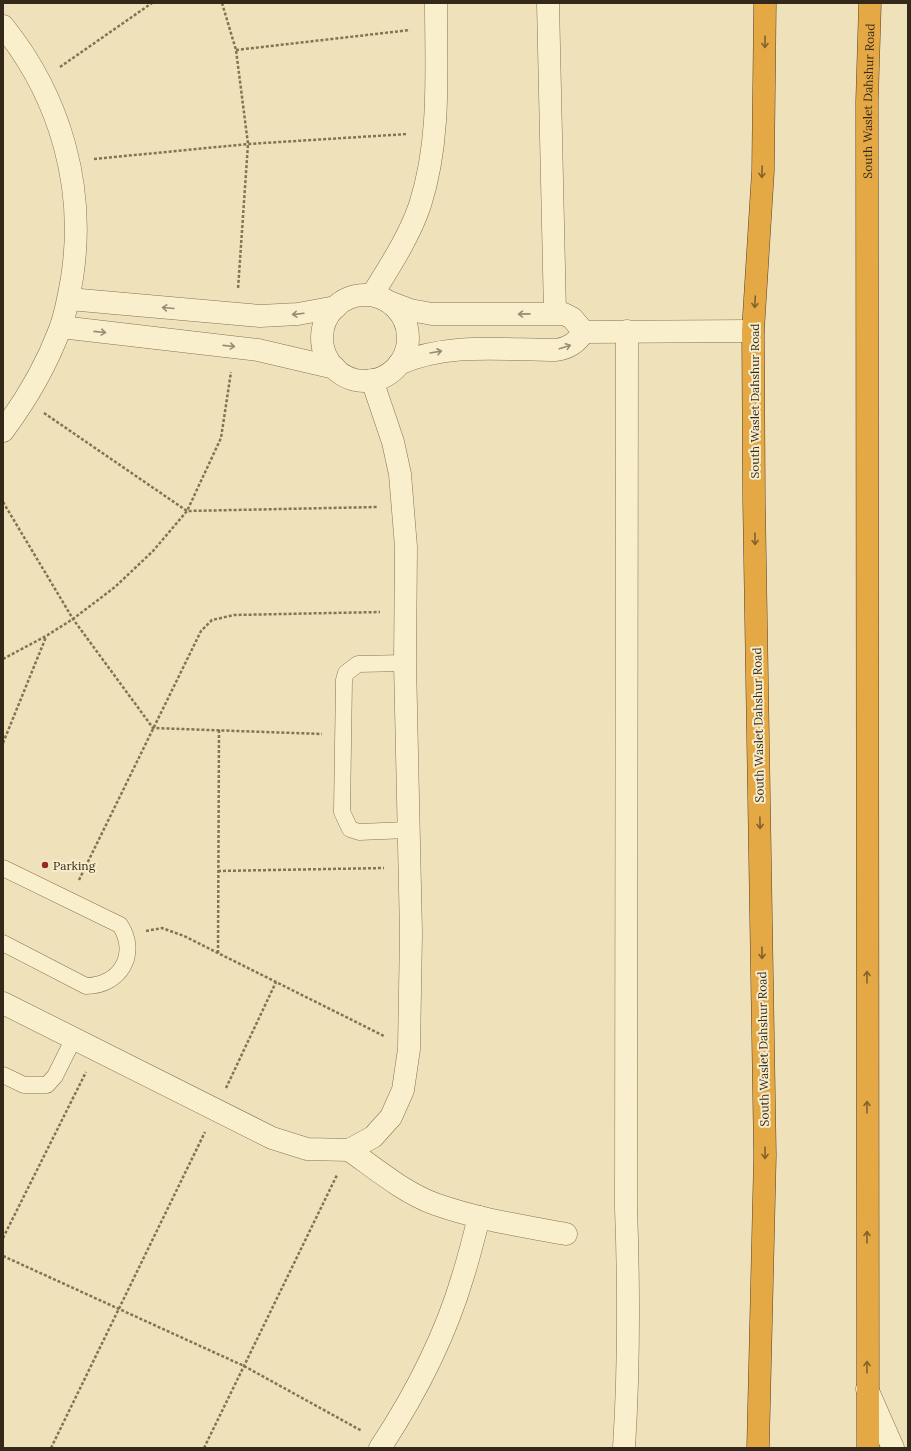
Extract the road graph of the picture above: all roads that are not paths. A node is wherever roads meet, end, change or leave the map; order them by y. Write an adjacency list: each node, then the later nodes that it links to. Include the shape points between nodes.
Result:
1 (436, 3): 7 (street, via 436,93 433,132 420,204)
2 (548, 3): 9 (street)
3 (766, 3): 12 (highway, South Waslet Dahshur Road, one-way to 12, via 763,171)
4 (870, 3): 28 (highway, South Waslet Dahshur Road, one-way to 4, via 867,101)
5 (3, 26): 6 (street, via 40,81 57,120 70,162 76,207 76,254)
6 (69, 299): 8 (street, one-way to 6, via 298,314 260,316); 10 (street)
7 (381, 299): 8 (street, via 352,297); 9 (street, one-way to 7, via 432,314 410,310); 14 (street, via 400,312 406,324 406,352)
8 (336, 307): 15 (street, via 323,330 323,344 327,357)
9 (555, 313): 13 (street, via 572,318)
10 (61, 327): 15 (street, one-way to 15, via 258,350); 17 (street, via 45,365 26,400)
11 (627, 331): 12 (street); 13 (street); 30 (street, via 626,1208 629,1294)
12 (753, 331): 31 (highway, South Waslet Dahshur Road, one-way to 31, via 765,1155)
13 (584, 332): 14 (street, one-way to 13, via 416,356 453,350 556,350 573,345)
14 (399, 364): 16 (street, via 382,377)
15 (335, 368): 16 (street, via 346,376 358,380)
16 (372, 380): 18 (street, via 393,442 404,507)
17 (3, 431)
18 (405, 663): 19 (street); 19 (lane, via 358,664 346,673 342,812 350,829 359,832)
19 (408, 830): 25 (street, via 411,941 409,1049 403,1090 391,1117 373,1137)
20 (3, 868): 21 (lane, via 120,925 126,934 128,944 127,955 116,976 97,986 86,986)
21 (4, 946)
22 (3, 1003): 23 (street)
23 (74, 1038): 24 (lane, via 55,1076 46,1085 24,1086); 25 (street, via 272,1138 307,1149)
24 (3, 1075)
25 (349, 1150): 26 (street, via 392,1181 434,1203)
26 (479, 1217): 27 (street); 29 (street, via 463,1277 442,1334 415,1390)
27 (566, 1234)
28 (867, 1389): 32 (highway, South Waslet Dahshur Road); 33 (street)
29 (382, 1445)
30 (624, 1448)
31 (758, 1448)
32 (868, 1448)
33 (893, 1448)

